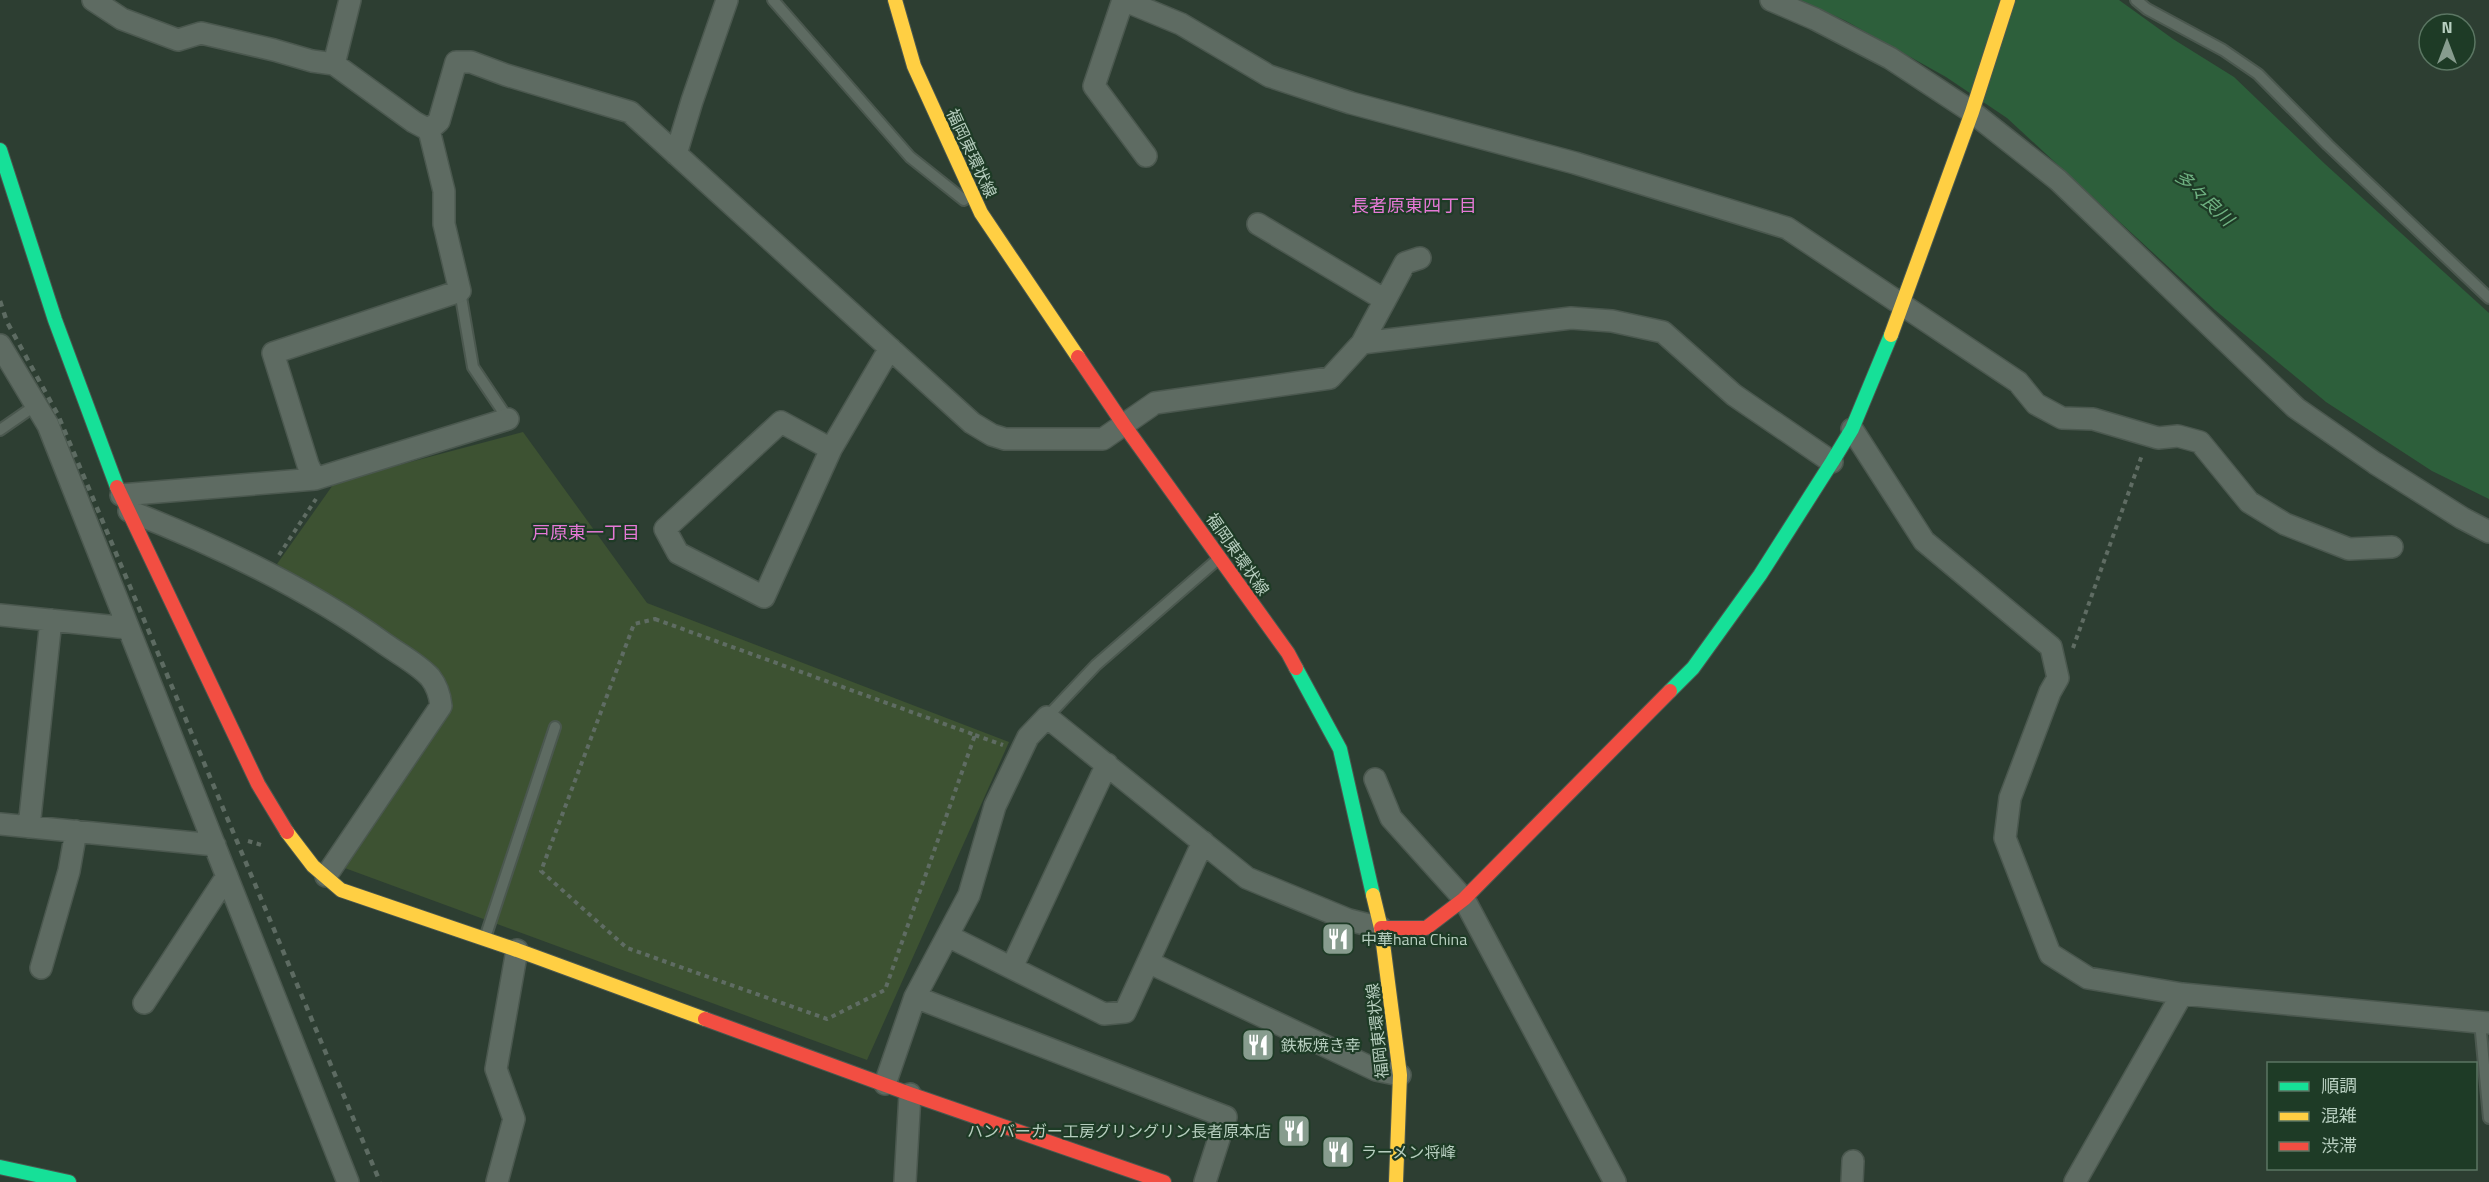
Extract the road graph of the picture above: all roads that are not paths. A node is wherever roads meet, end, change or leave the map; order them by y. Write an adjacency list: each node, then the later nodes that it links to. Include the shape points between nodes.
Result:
1 (93, 0): 10 (street, via 123,19 178,40 201,33)
2 (350, 0): 10 (street)
3 (727, 0): 14 (street)
4 (773, 0): 16 (lane, via 910,158)
5 (896, 0): 16 (street, 福岡東環状線, via 914,66)
6 (1123, 0): 15 (street, via 1094,86); 22 (street, via 1181,24 1269,76 1786,228)
7 (1771, 0): 11 (street, via 1890,58)
8 (2008, 0): 11 (street)
9 (2136, 0): 20 (lane, via 2258,74)
10 (334, 64): 12 (street)
11 (1972, 112): 22 (street); 35 (street, via 2058,180 2296,408 2375,463)
12 (429, 130): 14 (street, via 439,121 456,62 471,62 630,112); 19 (street, via 444,191 444,224)
13 (0, 150): 34 (street, via 55,320)
14 (676, 154): 25 (street)
15 (1146, 156)
16 (981, 213): 28 (street, 福岡東環状線)
17 (1258, 224): 21 (street)
18 (1420, 258): 21 (street, via 1405,263)
19 (460, 291): 27 (lane, via 473,367); 33 (street, via 273,353)
20 (2489, 298)
21 (1385, 300): 23 (street)
22 (1904, 305): 29 (street); 36 (street, via 2018,382 2036,404 2062,418 2093,419 2158,438 2178,436 2200,442 2249,502 2285,524 2349,549)
23 (1362, 343): 28 (street, via 1330,378 1155,403); 32 (street, via 1571,318 1612,321 1663,332 1734,396)
24 (0, 345): 26 (street)
25 (890, 348): 28 (street, via 972,423 992,435 1005,439 1103,439); 31 (street)
26 (36, 405): 30 (lane); 40 (street, via 48,425)
27 (508, 418): 33 (street)
28 (1124, 425): 37 (street, 福岡東環状線)
29 (1852, 429): 32 (street); 60 (street, via 1924,541 2051,647 2058,678 2010,798 2005,838 2050,954 2088,978)
30 (0, 430)
31 (831, 448): 31 (street, via 764,597 678,553 665,529 781,422)
32 (1832, 462): 52 (street, via 1760,575 1693,668)
33 (315, 479): 34 (street)
34 (125, 503): 51 (street, via 258,784 282,826 313,866); 51 (street, via 346,616 429,676 440,693 441,706)
35 (2489, 532)
36 (2392, 547)
37 (1221, 557): 41 (lane, via 1096,665); 53 (street, 福岡東環状線, via 1288,653 1340,749)
38 (0, 615): 39 (street)
39 (51, 620): 40 (street); 46 (street)
40 (128, 628): 49 (street)
41 (1047, 717): 43 (street); 54 (street, via 1028,737 995,806 969,895)
42 (555, 727): 55 (lane)
43 (1107, 764): 48 (street); 59 (street)
44 (1375, 779): 52 (street, via 1391,818)
45 (0, 824): 46 (street)
46 (30, 827): 47 (street)
47 (76, 831): 49 (street); 58 (street, via 69,871)
48 (1203, 842): 53 (street, via 1247,878 1349,920); 57 (street)
49 (215, 845): 50 (street)
50 (227, 876): 62 (street); 71 (street)
51 (326, 876): 55 (street, via 341,890)
52 (1464, 899): 53 (street, via 1426,928); 77 (street)
53 (1382, 928): 64 (street, 福岡東環状線)
54 (948, 936): 59 (street); 61 (street)
55 (485, 939): 56 (street)
56 (518, 950): 65 (street); 72 (street, via 496,1069 514,1119)
57 (1150, 963): 59 (street, via 1125,1012 1104,1014); 64 (street, via 1376,1070)
58 (41, 968)
59 (1012, 968)
60 (2182, 994): 63 (street); 79 (street)
61 (915, 997): 65 (street); 75 (street, via 1226,1117)
62 (144, 1003)
63 (2485, 1023): 67 (lane)
64 (1400, 1075): 76 (street, 福岡東環状線)
65 (885, 1084): 66 (street)
66 (910, 1094): 73 (street); 74 (street)
67 (2489, 1118)
68 (1853, 1161): 78 (street)
69 (0, 1167): 70 (street)
70 (69, 1182)
71 (348, 1182)
72 (497, 1182)
73 (905, 1182)
74 (1164, 1182)
75 (1205, 1182)
76 (1396, 1182)
77 (1615, 1182)
78 (1852, 1182)
79 (2075, 1182)

